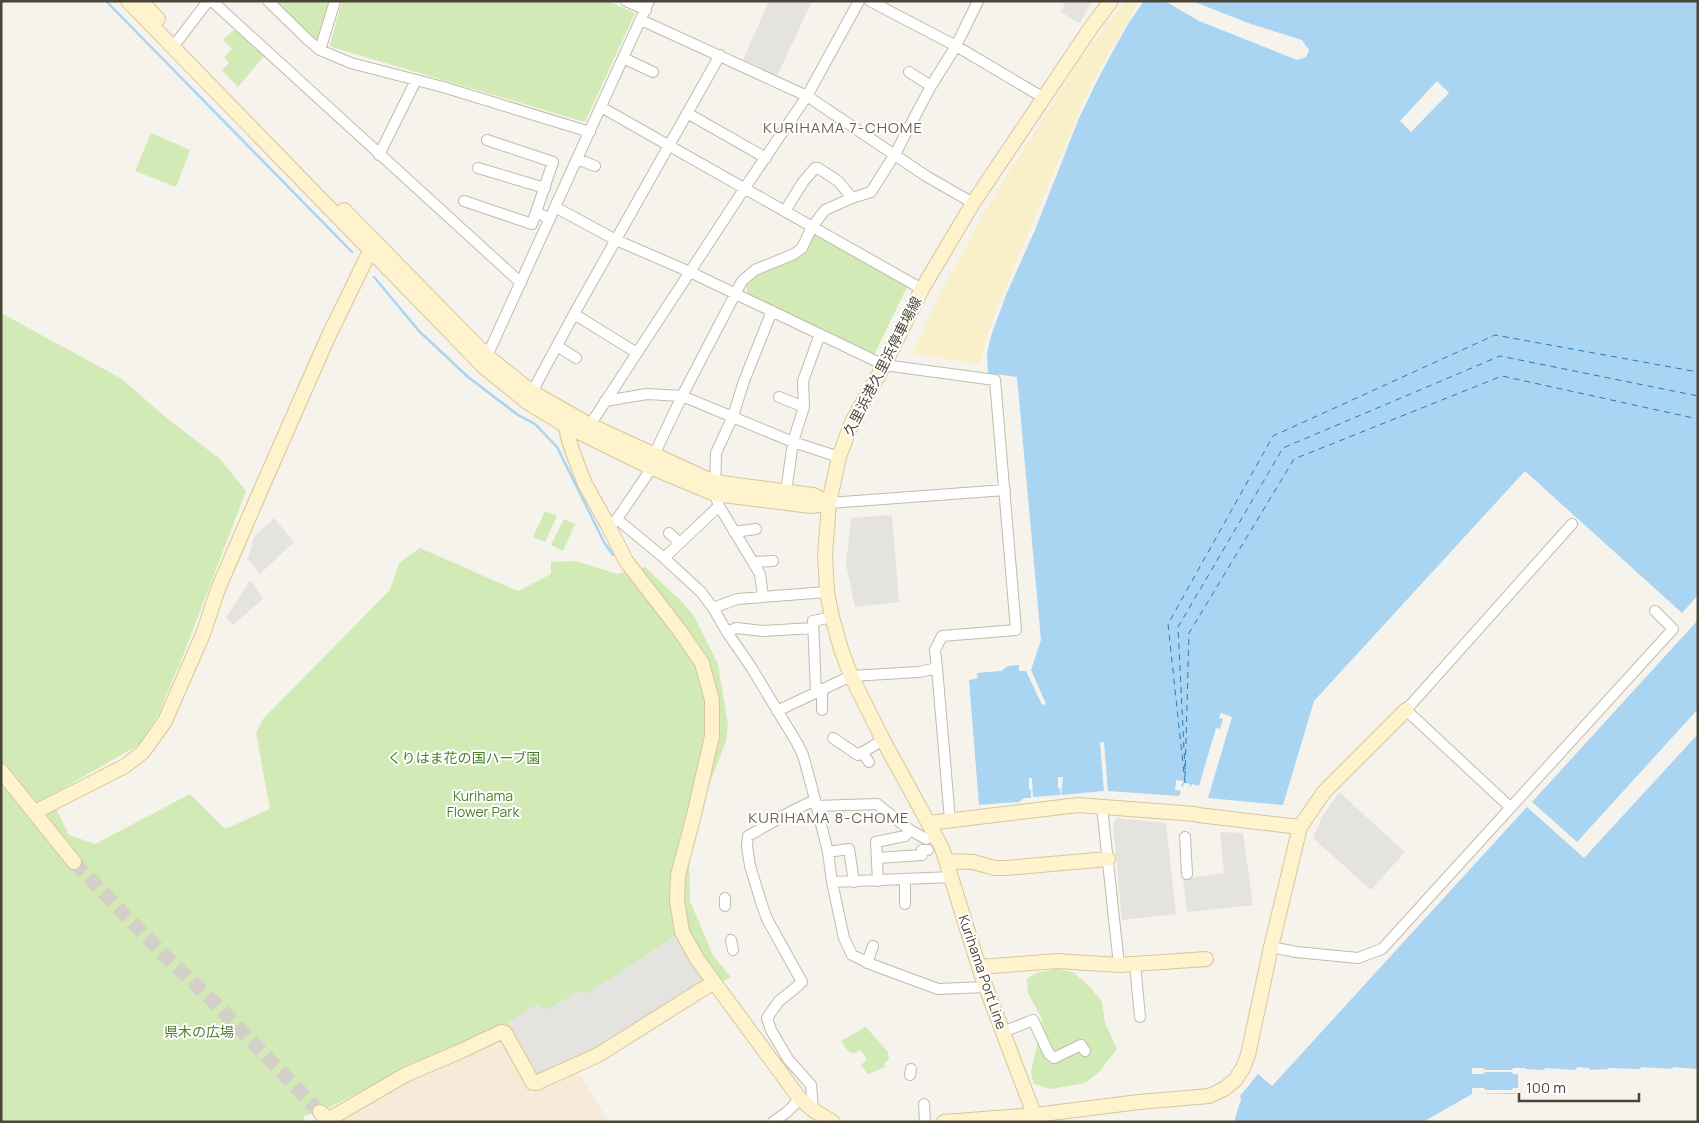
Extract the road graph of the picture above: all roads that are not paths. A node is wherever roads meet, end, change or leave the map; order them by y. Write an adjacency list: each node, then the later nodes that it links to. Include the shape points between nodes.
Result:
1 (128, 1): 14 (street)
2 (141, 1): 14 (street)
3 (208, 1): 14 (street)
4 (212, 1): 31 (street)
5 (268, 1): 16 (street)
6 (335, 1): 16 (street)
7 (626, 1): 12 (street)
8 (859, 1): 23 (street)
9 (870, 1): 15 (street)
10 (978, 1): 15 (street)
11 (1111, 1): 24 (street, 久里浜港久里浜停車場線)
12 (648, 6): 13 (street)
13 (641, 20): 17 (street); 18 (street)
14 (176, 43): 47 (street, via 282,148)
15 (956, 46): 22 (street); 24 (street)
16 (320, 50): 21 (street, via 352,63)
17 (720, 55): 23 (street); 26 (street)
18 (623, 58): 19 (street); 25 (street)
19 (653, 72)
20 (909, 72): 22 (street)
21 (416, 80): 27 (street); 31 (street)
22 (931, 86): 30 (street)
23 (807, 96): 30 (street); 32 (street)
24 (1044, 98): 40 (street, 久里浜港久里浜停車場線)
25 (601, 107): 27 (street); 29 (street)
26 (687, 113): 29 (street); 32 (street)
27 (590, 132): 33 (street)
28 (487, 140): 36 (street, via 553,162)
29 (669, 145): 37 (street); 46 (street)
30 (895, 154): 38 (street, via 871,192); 40 (street)
31 (379, 155): 49 (street)
32 (766, 158): 37 (street)
33 (577, 159): 34 (street); 41 (street)
34 (595, 166)
35 (478, 168): 36 (street)
36 (545, 188): 43 (street)
37 (744, 189): 42 (street); 48 (street)
38 (852, 198): 42 (street, via 838,181 815,168); 45 (street, via 825,210)
39 (464, 201): 43 (street, via 532,224)
40 (973, 203): 50 (street, 久里浜港久里浜停車場線)
41 (555, 207): 44 (street); 46 (street)
42 (785, 211): 45 (street)
43 (536, 212): 44 (street)
44 (550, 219): 49 (street)
45 (812, 227): 50 (street); 51 (street, via 802,248 746,276)
46 (616, 240): 48 (street); 53 (street)
47 (372, 246): 57 (street); 66 (street, via 484,367 527,402); 105 (street, via 255,502 165,722 143,752 125,766)
48 (690, 272): 51 (street); 56 (street)
49 (521, 283): 57 (street)
50 (922, 289): 59 (street, 久里浜港久里浜停車場線)
51 (734, 294): 52 (street); 61 (street)
52 (772, 311): 54 (street); 65 (street)
53 (574, 314): 55 (street); 56 (street)
54 (820, 334): 59 (street); 64 (street, via 802,382)
55 (557, 346): 58 (street); 60 (street)
56 (637, 353): 63 (street)
57 (487, 356): 60 (street)
58 (576, 358)
59 (884, 365): 69 (street, 久里浜港久里浜停車場線, via 852,422); 71 (street, via 995,380)
60 (532, 392): 66 (street)
61 (682, 396): 63 (street, via 647,394); 65 (street); 70 (street)
62 (779, 397): 64 (street)
63 (606, 401): 67 (street)
64 (804, 407): 68 (street)
65 (733, 416): 68 (street); 73 (street, via 716,453)
66 (567, 420): 67 (street); 70 (street); 75 (street, via 573,453 582,476)
67 (590, 425): 70 (street)
68 (793, 442): 69 (street); 72 (street)
69 (839, 457): 74 (street, 久里浜港久里浜停車場線)
70 (652, 461): 73 (street); 75 (street, via 634,496)
71 (1005, 490): 74 (street); 91 (street, via 1016,630 942,636 935,650)
72 (786, 492): 73 (street); 74 (street, via 813,495)
73 (716, 494): 74 (street, via 811,506); 78 (street); 80 (street)
74 (829, 503): 84 (street, 久里浜港久里浜停車場線, via 825,555)
75 (613, 523): 81 (street); 131 (street, via 626,562 702,663 709,684 712,736 678,875 676,900 682,932)
76 (1572, 524): 95 (street)
77 (756, 529): 78 (street)
78 (734, 532): 83 (street)
79 (669, 533): 80 (street)
80 (680, 542): 81 (street)
81 (664, 558): 86 (street, via 701,592)
82 (774, 561): 83 (street)
83 (753, 562): 85 (street, via 760,574)
84 (827, 592): 85 (street); 88 (street, 久里浜港久里浜停車場線)
85 (762, 597): 86 (street, via 737,599)
86 (713, 608): 90 (street)
87 (1655, 611): 104 (street, via 1673,628)
88 (832, 617): 89 (street, via 813,621); 92 (street, 久里浜港久里浜停車場線)
89 (814, 628): 90 (street, via 763,631 736,628); 93 (street)
90 (727, 632): 96 (street, via 752,667)
91 (937, 668): 92 (street); 106 (street)
92 (851, 676): 93 (street); 98 (street, 久里浜港久里浜停車場線)
93 (819, 690): 94 (street); 96 (street)
94 (822, 710)
95 (1406, 710): 104 (street); 107 (street, via 1324,792)
96 (776, 711): 102 (street, via 803,755)
97 (833, 738): 99 (street)
98 (883, 740): 99 (street); 108 (street, 久里浜港久里浜停車場線)
99 (858, 755): 100 (street, via 862,752)
100 (870, 762)
101 (1, 771): 105 (street)
102 (816, 803): 109 (street, via 877,804); 112 (street); 138 (street, via 792,811 748,836 747,846 767,919 800,984 779,1001 767,1018 788,1059 811,1085)
103 (1102, 807): 106 (street, via 1078,805); 107 (street, via 1197,814); 114 (street)
104 (1510, 807): 125 (street, via 1382,949 1358,958)
105 (35, 812): 116 (street)
106 (950, 820): 108 (street)
107 (1300, 827): 125 (street)
108 (932, 828): 109 (street, via 926,839); 115 (street, Kurihama Port Line)
109 (910, 830): 113 (street, via 905,836 876,842)
110 (1184, 837): 117 (street)
111 (928, 850): 113 (street, via 922,850 922,855)
112 (828, 852): 121 (street); 122 (street, via 849,849)
113 (878, 858): 120 (street)
114 (1108, 859): 115 (street, via 1006,868); 129 (street)
115 (947, 861): 118 (street, Kurihama Port Line)
116 (74, 862)
117 (1188, 874)
118 (952, 877): 119 (street); 130 (street, Kurihama Port Line)
119 (905, 880): 120 (street); 123 (street)
120 (878, 881): 122 (street)
121 (832, 882): 122 (street); 127 (street, via 844,938 852,955)
122 (854, 882)
123 (905, 904)
124 (873, 946): 127 (street)
125 (1271, 947): 140 (street, via 1248,1055 1235,1080 1224,1089 1209,1096 1139,1102)
126 (1206, 959): 128 (street)
127 (867, 962): 132 (street, via 938,989)
128 (1136, 964): 129 (street); 133 (street)
129 (1119, 965): 130 (street, via 1057,961)
130 (980, 967): 132 (street, Kurihama Port Line)
131 (714, 982): 136 (street); 139 (street, via 598,1055 536,1083 533,1083 506,1033 500,1032 404,1074 331,1118)
132 (986, 987): 134 (street, Kurihama Port Line)
133 (1140, 1017)
134 (1003, 1032): 135 (street, via 1033,1020 1054,1058 1081,1045); 140 (street, Kurihama Port Line)
135 (1085, 1051)
136 (800, 1099): 138 (street); 141 (street)
137 (924, 1104): 143 (street)
138 (813, 1110): 142 (street)
139 (320, 1112)
140 (1036, 1118): 144 (street)
141 (773, 1122)
142 (833, 1122)
143 (925, 1122)
144 (944, 1122)

